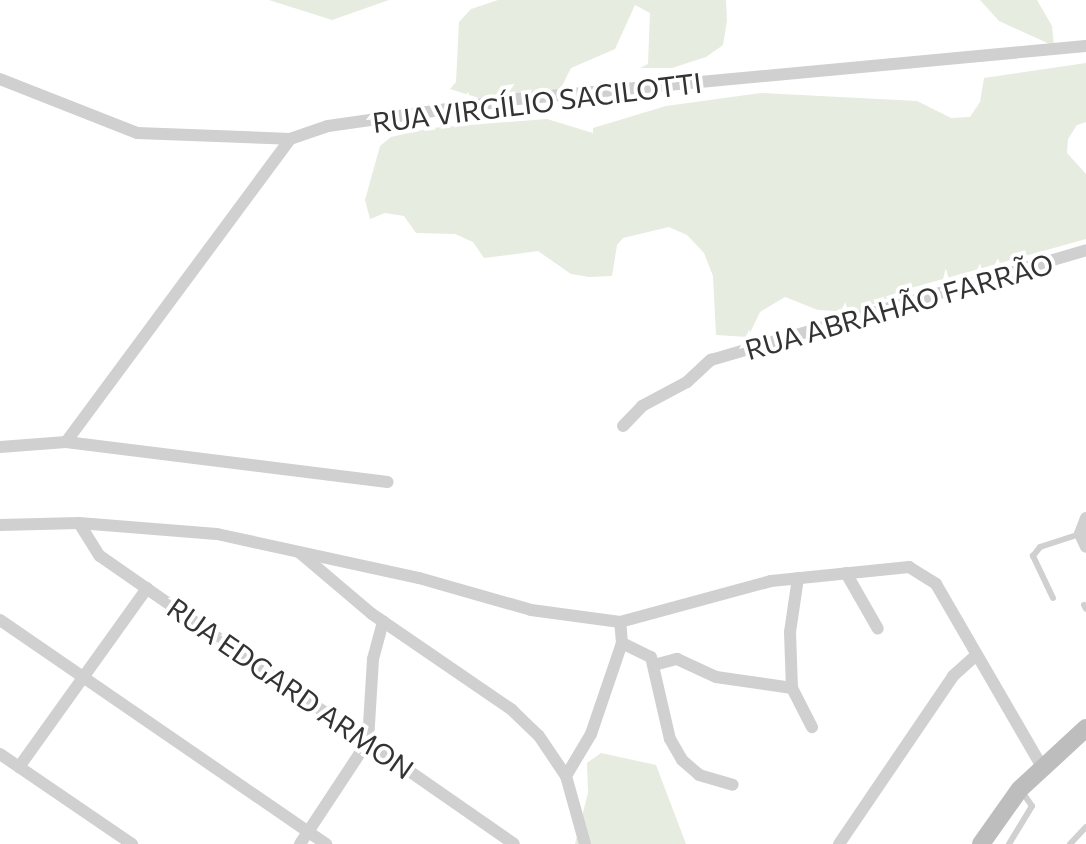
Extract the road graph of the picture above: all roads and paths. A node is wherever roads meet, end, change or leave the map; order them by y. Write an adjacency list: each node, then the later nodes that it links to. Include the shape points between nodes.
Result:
1 (1086, 46): 3 (street, RUA VIRGÍLIO SACILOTTI, via 518,99 328,126)
2 (0, 79): 3 (street, RUA VIRGÍLIO SACILOTTI, via 137,133)
3 (290, 139): 6 (street)
4 (1086, 250): 5 (street, RUA ABRAHÃO FARRÃO, via 711,360 687,382 642,406)
5 (623, 426)
6 (66, 442): 7 (street); 8 (street)
7 (0, 447)
8 (388, 482)
9 (1086, 518): 12 (street)
10 (79, 523): 11 (street); 14 (street, via 217,534); 17 (street, RUA EDGARD ARMON, via 100,556)
11 (0, 525)
12 (1080, 534): 13 (street); 18 (lane, via 1040,547 1033,556)
13 (1086, 547)
14 (296, 550): 20 (street); 21 (street, via 531,610)
15 (846, 573): 16 (street); 22 (street); 24 (street, via 894,566 930,576)
16 (798, 578): 21 (street); 27 (street, via 790,632)
17 (147, 588): 26 (street); 30 (street, RUA EDGARD ARMON)
18 (1053, 598)
19 (0, 620): 26 (street)
20 (383, 621): 30 (street, via 373,659); 34 (street, via 512,710 554,754)
21 (620, 622): 23 (street)
22 (878, 629)
23 (622, 643): 25 (street, via 645,652); 34 (street, via 591,734)
24 (976, 655): 33 (street); 44 (street, via 953,676)
25 (654, 665): 27 (street, via 682,660 716,677); 35 (street, via 670,739 682,760 699,775)
26 (82, 677): 32 (street); 38 (street)
27 (792, 688): 28 (street)
28 (812, 727)
29 (1086, 728): 33 (street)
30 (368, 741): 38 (street); 42 (street, RUA EDGARD ARMON)
31 (0, 754): 32 (street)
32 (19, 767): 39 (street)
33 (1042, 767): 36 (street)
34 (566, 776): 43 (street)
35 (733, 785)
36 (1020, 789): 45 (street); 46 (lane, via 1032,806)
37 (1086, 827): 47 (lane)
38 (308, 832): 40 (street); 41 (street)
39 (132, 844)
40 (300, 844)
41 (326, 844)
42 (514, 844)
43 (585, 844)
44 (839, 844)
45 (981, 844)
46 (1009, 844)
47 (1070, 844)

